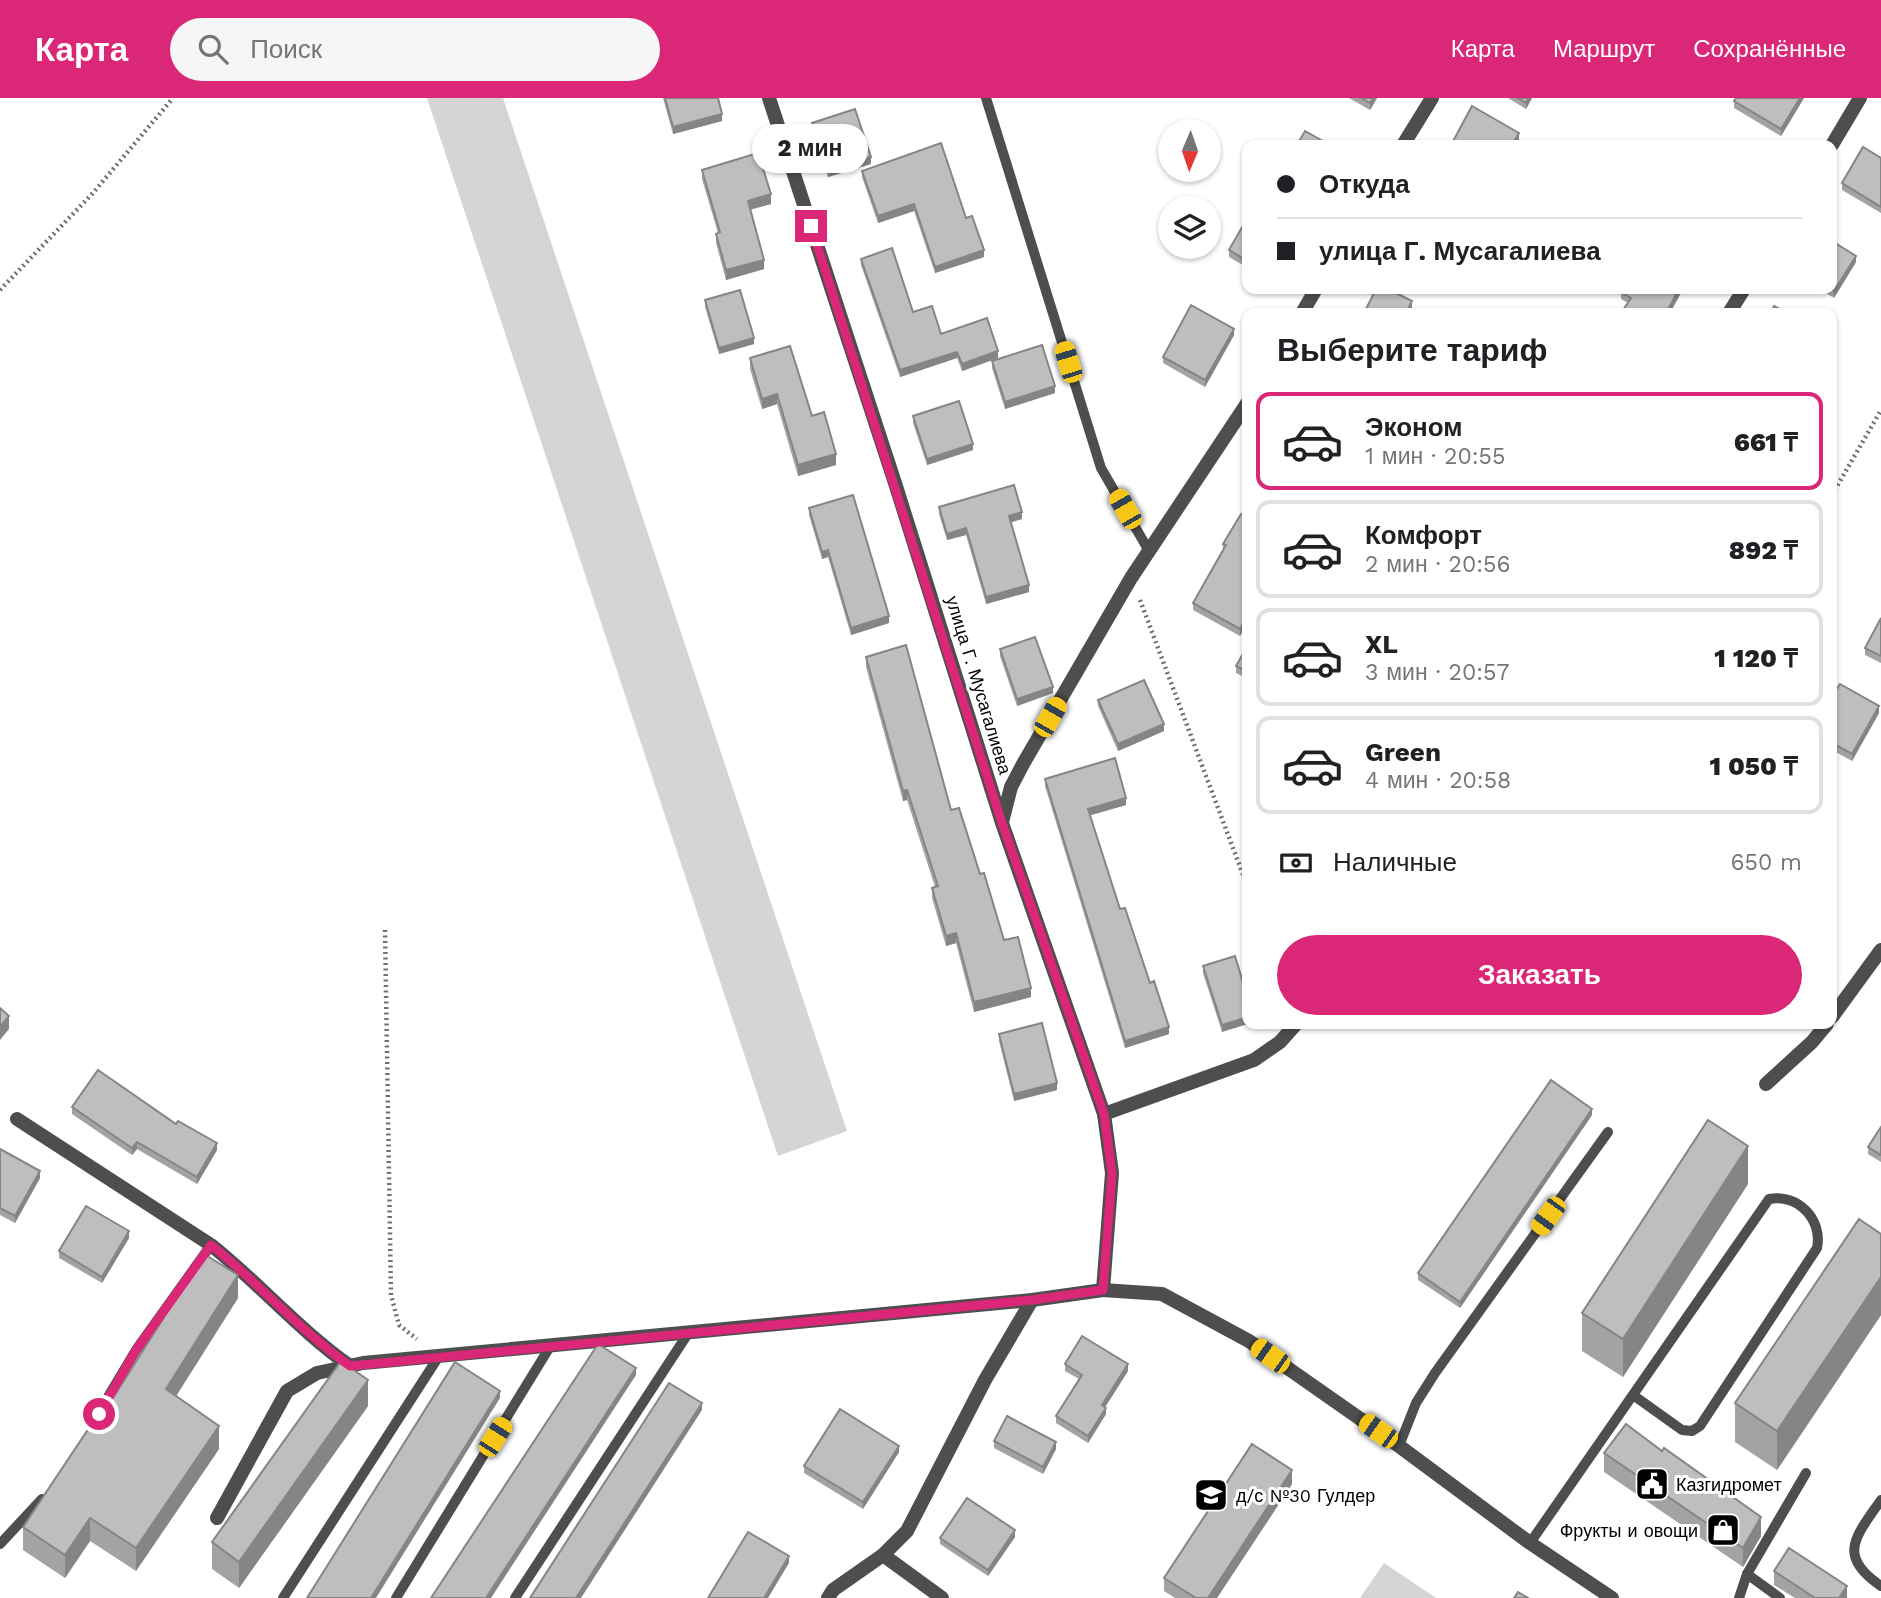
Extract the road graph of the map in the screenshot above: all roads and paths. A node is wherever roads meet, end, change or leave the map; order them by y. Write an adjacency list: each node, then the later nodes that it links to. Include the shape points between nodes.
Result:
1 (173, 98): 8 (path, via 93,193)
2 (769, 98): 14 (street, улица Г. Мусагалиева)
3 (986, 98): 12 (lane, via 1101,468)
4 (1432, 98): 6 (street)
5 (1860, 98): 7 (street)
6 (1407, 140)
7 (1835, 140)
8 (0, 290)
9 (1881, 410): 11 (path)
10 (1242, 412): 12 (street)
11 (1837, 486)
12 (1149, 551): 13 (street)
13 (1131, 578): 14 (street, via 1023,764); 15 (path)
14 (1002, 823): 22 (street, улица Г. Мусагалиева)
15 (1242, 872)
16 (385, 930): 29 (path, via 391,1296 399,1325)
17 (1881, 950): 18 (street)
18 (1837, 1010)
19 (1292, 1029): 22 (street, via 1254,1060)
20 (1823, 1029): 21 (street)
21 (1766, 1084)
22 (1104, 1114): 26 (street, улица Г. Мусагалиева, via 1112,1173)
23 (17, 1119): 25 (street)
24 (1608, 1132): 35 (lane, via 1435,1373 1416,1402)
25 (211, 1245): 32 (street, via 317,1343); 34 (lane, via 136,1350)
26 (1103, 1290): 27 (street); 35 (street, via 1162,1294 1249,1341)
27 (1032, 1300): 28 (street); 42 (street, via 907,1531)
28 (689, 1332): 30 (street); 47 (lane)
29 (420, 1341)
30 (551, 1345): 31 (street); 46 (lane)
31 (439, 1356): 32 (street); 45 (lane)
32 (350, 1366): 39 (street, via 317,1373 287,1391)
33 (1633, 1395): 33 (lane, via 1769,1199 1781,1197 1796,1203 1814,1219 1820,1233 1817,1248 1700,1426 1682,1430); 40 (lane)
34 (85, 1434)
35 (1399, 1446): 40 (street)
36 (1805, 1473): 43 (lane)
37 (50, 1486): 41 (lane)
38 (1881, 1500): 44 (lane, via 1852,1550 1856,1564)
39 (217, 1518)
40 (1530, 1543): 50 (street)
41 (0, 1545)
42 (883, 1555): 48 (street); 49 (street)
43 (1748, 1574): 51 (lane); 52 (lane)
44 (1881, 1586)
45 (283, 1598)
46 (396, 1598)
47 (515, 1598)
48 (828, 1598)
49 (942, 1598)
50 (1612, 1598)
51 (1739, 1598)
52 (1780, 1598)

